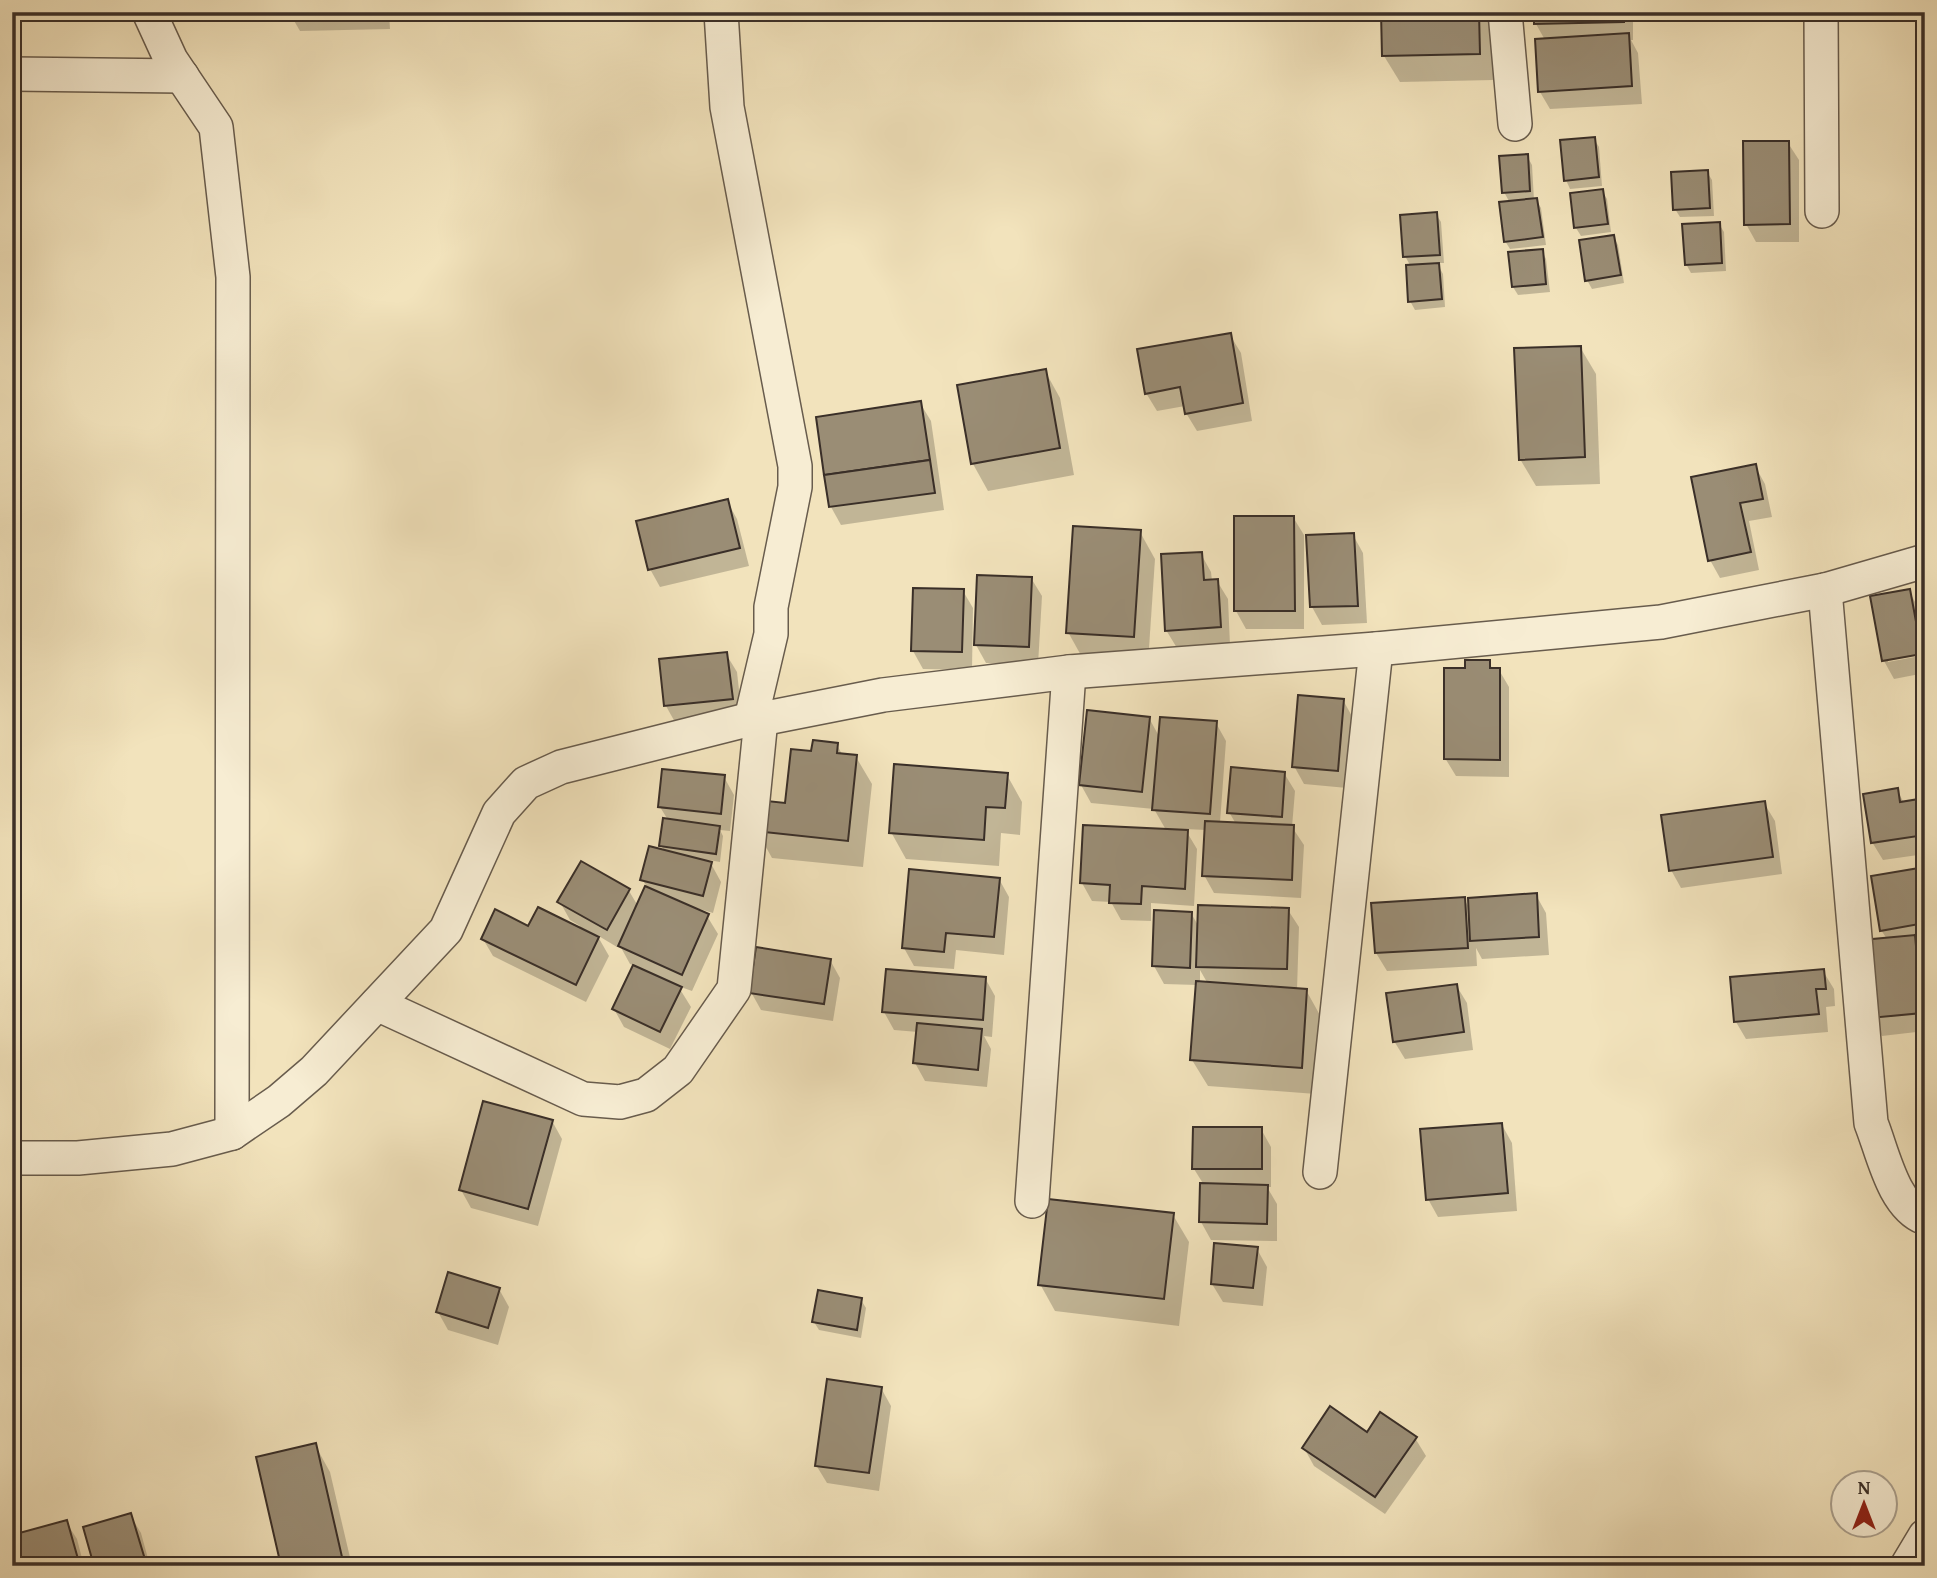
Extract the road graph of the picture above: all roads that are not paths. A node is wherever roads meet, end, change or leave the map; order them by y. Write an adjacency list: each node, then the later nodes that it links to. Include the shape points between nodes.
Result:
1 (149, 12): 6 (street)
2 (721, 12): 13 (street, via 727,107 795,466)
3 (1505, 12): 7 (street)
4 (1821, 12): 8 (street)
5 (12, 74): 6 (street)
6 (182, 76): 15 (street, via 216,127 233,277)
7 (1515, 124)
8 (1822, 211)
9 (1925, 561): 10 (street)
10 (1825, 590): 11 (street, via 1661,622); 19 (street, via 1871,1123 1903,1203)
11 (1376, 649): 12 (street); 17 (street)
12 (1069, 672): 13 (street, via 883,695); 18 (street)
13 (756, 719): 14 (street, via 561,767 527,783 499,813 446,930); 14 (street, via 734,989 678,1070 646,1095 620,1102 583,1098)
14 (377, 1003): 15 (street, via 314,1071)
15 (232, 1133): 16 (street, via 172,1149 78,1158)
16 (12, 1158)
17 (1320, 1172)
18 (1032, 1201)
19 (1925, 1217)
20 (1925, 1536): 21 (street)
21 (1907, 1566)

